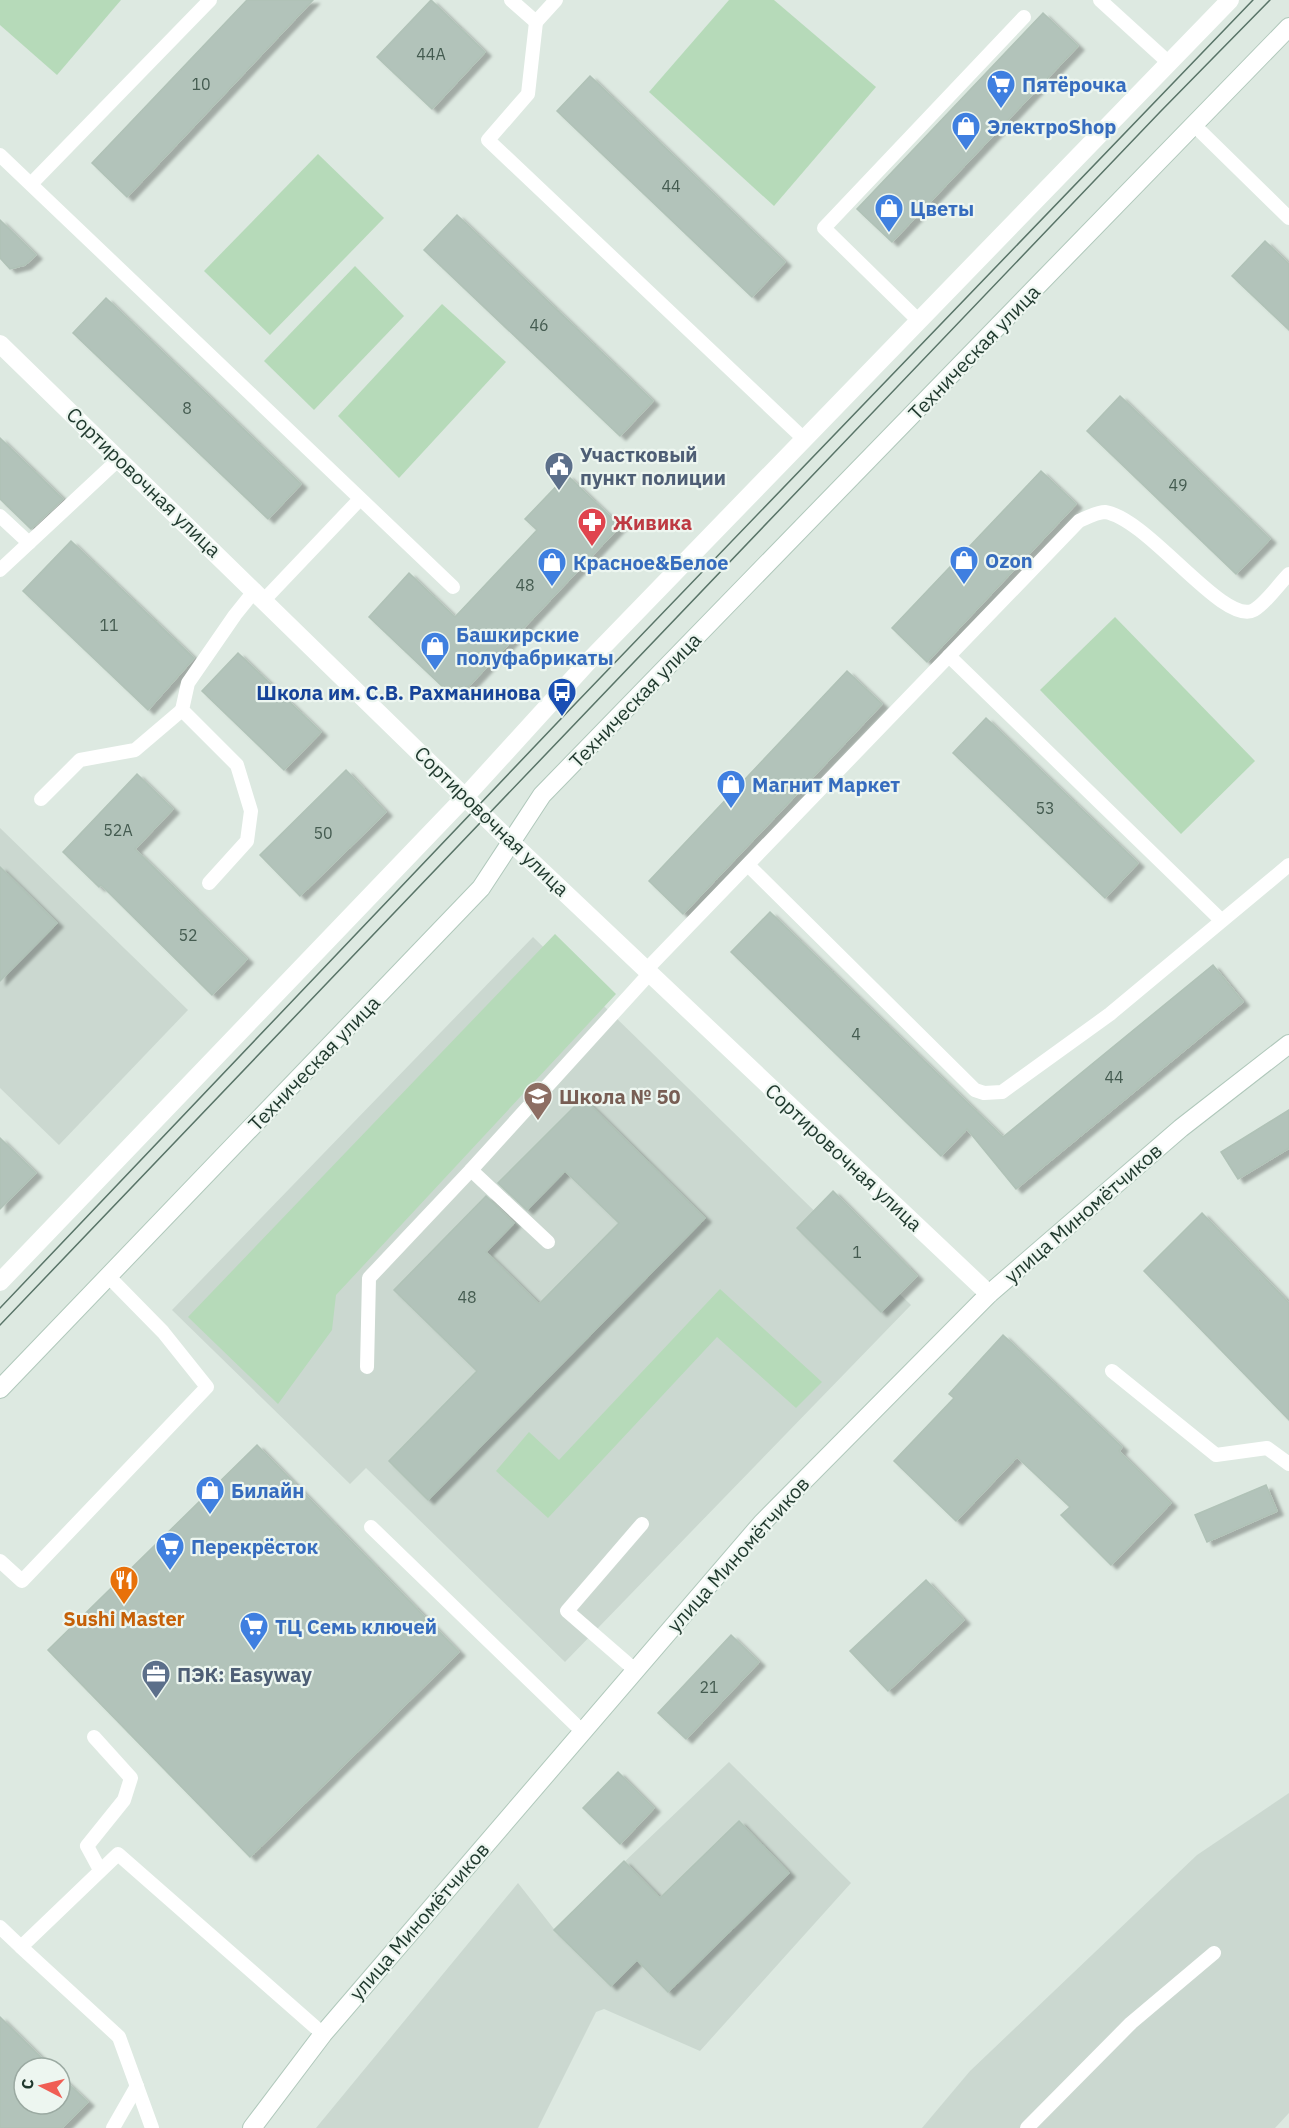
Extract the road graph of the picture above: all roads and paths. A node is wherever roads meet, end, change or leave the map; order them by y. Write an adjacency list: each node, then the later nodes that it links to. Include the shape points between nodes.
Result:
1 (210, 0): 12 (lane)
2 (511, 0): 7 (lane)
3 (556, 0): 7 (lane)
4 (1100, 0): 9 (lane)
5 (1230, 0): 9 (street)
6 (1024, 17): 14 (lane, via 824,228)
7 (536, 22): 16 (lane, via 528,94 488,140)
8 (1289, 27): 10 (street, Техническая улица)
9 (1168, 62): 14 (street)
10 (1194, 125): 13 (lane); 29 (street, Техническая улица, via 542,795)
11 (0, 155): 12 (lane)
12 (31, 184): 18 (lane)
13 (1289, 218)
14 (919, 321): 16 (street)
15 (0, 344): 17 (street, Сортировочная улица)
16 (804, 439): 27 (street, via 587,663)
17 (119, 459): 20 (lane); 24 (street, Сортировочная улица)
18 (360, 499): 23 (lane); 24 (lane)
19 (0, 516): 20 (lane)
20 (29, 543): 21 (lane)
21 (0, 570)
22 (1289, 574): 25 (lane, via 1254,610 1242,613 1226,607 1150,537 1119,517 1103,512 1079,521)
23 (453, 587)
24 (260, 595): 26 (lane, via 235,615 188,683); 27 (street, Сортировочная улица)
25 (949, 656): 30 (lane); 33 (lane)
26 (182, 710): 28 (lane, via 135,750 80,760); 32 (lane, via 237,765 251,811 247,841)
27 (465, 796): 29 (street, Сортировочная улица); 38 (street)
28 (41, 799)
29 (511, 842): 34 (street, Сортировочная улица); 39 (street, Техническая улица, via 481,888)
30 (748, 865): 33 (lane, via 975,1090 984,1093 1002,1092 1110,1014); 34 (lane)
31 (1289, 865): 33 (lane)
32 (209, 883)
33 (1221, 920)
34 (648, 972): 36 (lane); 40 (street, Сортировочная улица)
35 (1289, 1044): 40 (street, улица Миномётчиков, via 1181,1128)
36 (471, 1170): 37 (lane); 41 (lane, via 369,1278)
37 (548, 1242)
38 (2, 1276)
39 (109, 1277): 43 (street, Техническая улица); 47 (lane, via 163,1332 207,1387 22,1581)
40 (989, 1294): 48 (street, улица Миномётчиков, via 762,1523)
41 (367, 1367)
42 (1112, 1371): 44 (lane, via 1216,1455 1267,1448)
43 (0, 1389)
44 (1289, 1464)
45 (642, 1524): 48 (lane, via 567,1611)
46 (372, 1527): 49 (lane)
47 (0, 1561)
48 (635, 1670): 49 (street, улица Миномётчиков)
49 (582, 1731): 55 (street, улица Миномётчиков)
50 (94, 1737): 51 (lane, via 130,1778 124,1800 87,1846)
51 (100, 1870): 53 (lane); 55 (lane, via 118,1854)
52 (0, 1927): 53 (lane)
53 (21, 1947): 56 (lane, via 119,2037)
54 (1214, 1953): 60 (lane, via 1131,2023)
55 (323, 2034): 59 (street, улица Миномётчиков)
56 (137, 2086): 57 (lane); 58 (lane)
57 (113, 2128)
58 (152, 2128)
59 (252, 2128)
60 (1027, 2128)

